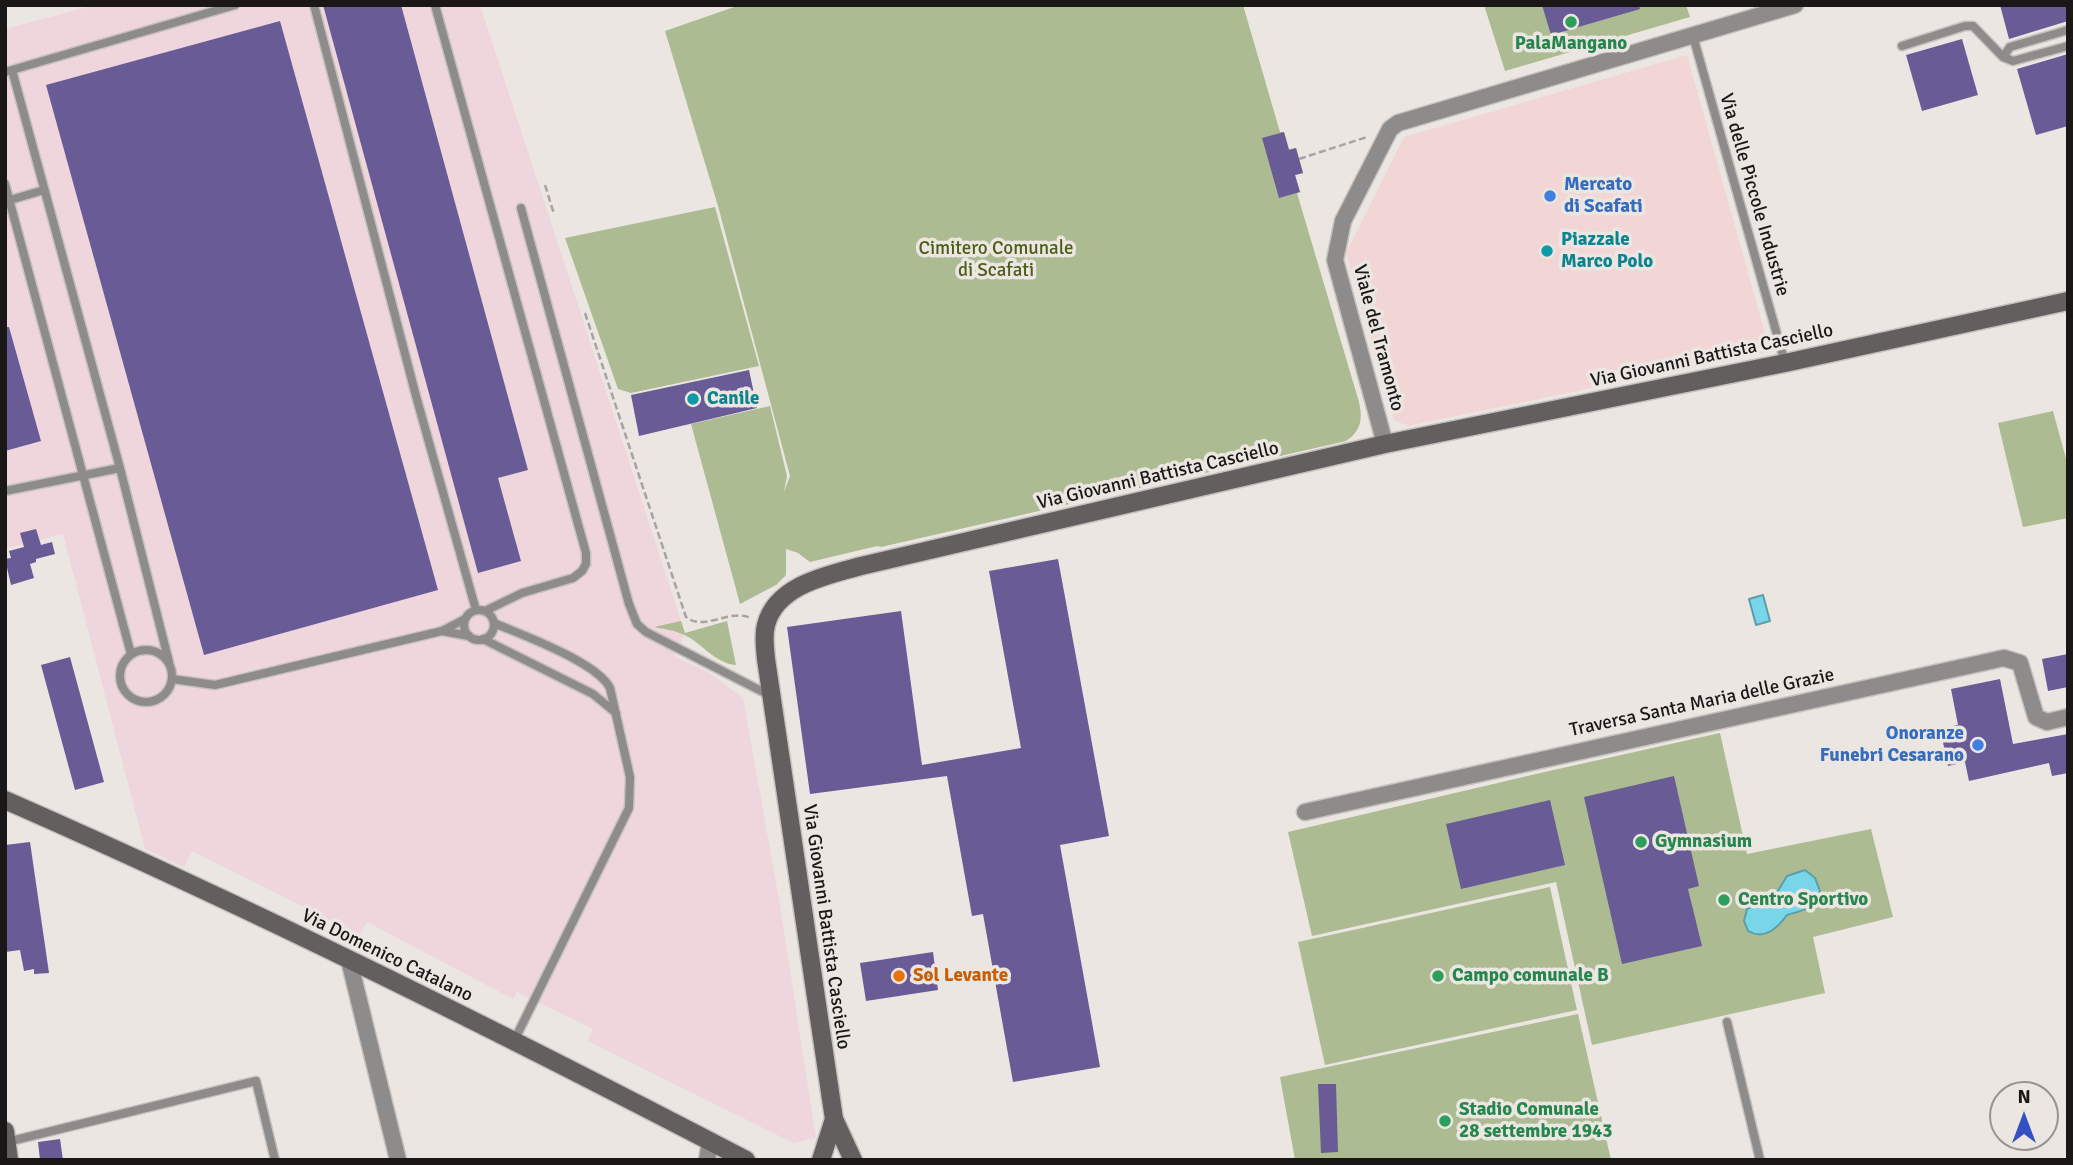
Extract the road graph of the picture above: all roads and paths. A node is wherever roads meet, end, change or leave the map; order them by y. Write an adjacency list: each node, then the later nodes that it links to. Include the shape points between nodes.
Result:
1 (235, 5): 10 (lane)
2 (314, 5): 26 (lane, via 416,396)
3 (435, 5): 26 (lane, via 586,553 586,564 573,578)
4 (1795, 5): 6 (street)
5 (2068, 30): 9 (lane, via 2010,47)
6 (1693, 36): 11 (street, via 1398,123); 21 (lane, Via delle Piccole Industrie)
7 (1902, 46): 9 (lane, via 1973,26)
8 (2068, 46): 9 (lane, via 2012,61)
9 (2003, 57)
10 (9, 71): 15 (lane)
11 (1390, 130): 12 (path); 22 (street, Viale del Tramonto, via 1343,221 1335,260)
12 (1299, 159)
13 (5, 184): 16 (lane)
14 (545, 185): 18 (path)
15 (44, 190): 16 (lane); 23 (lane)
16 (10, 200): 24 (lane)
17 (521, 208): 36 (lane, via 637,624)
18 (554, 214)
19 (2068, 301): 21 (street, Via Giovanni Battista Casciello)
20 (585, 313): 29 (path, via 685,617 704,622 745,615)
21 (1785, 363): 22 (street, Via Giovanni Battista Casciello)
22 (1385, 444): 29 (street, Via Giovanni Battista Casciello, via 839,572 802,585 784,598)
23 (120, 468): 24 (lane); 34 (lane)
24 (84, 476): 25 (lane); 33 (lane)
25 (5, 491)
26 (480, 611): 27 (lane); 28 (lane)
27 (465, 619): 30 (lane); 31 (lane)
28 (494, 623): 32 (lane); 37 (lane, via 598,671 610,688)
29 (766, 624): 36 (street, Via Giovanni Battista Casciello)
30 (442, 631): 31 (lane); 35 (lane, via 215,685)
31 (469, 636): 32 (lane)
32 (483, 639): 37 (lane, via 593,694)
33 (131, 654): 34 (lane, via 155,651); 35 (lane, via 120,676 131,697 156,700)
34 (169, 662): 35 (lane)
35 (172, 679)
36 (772, 697): 44 (street, Via Giovanni Battista Casciello)
37 (616, 713): 43 (lane, via 630,778 629,808)
38 (2068, 718): 40 (street, Traversa Santa Maria delle Grazie, via 2047,722 2036,717 2020,663 2004,658)
39 (5, 800): 41 (street, Via Domenico Catalano)
40 (1305, 812)
41 (349, 960): 43 (street, Via Domenico Catalano); 48 (street)
42 (1727, 1022): 55 (lane)
43 (514, 1041): 45 (street, Via Domenico Catalano)
44 (834, 1119): 51 (street, Via Giovanni Battista Casciello); 54 (street, Via Giovanni Battista Casciello)
45 (710, 1141): 49 (street); 50 (street, Via Domenico Catalano)
46 (7, 1144): 47 (lane, via 256,1081)
47 (275, 1160)
48 (398, 1160)
49 (707, 1160)
50 (746, 1160)
51 (821, 1160)
52 (828, 1160): 53 (street)
53 (844, 1160)
54 (853, 1160)
55 (1760, 1160)

